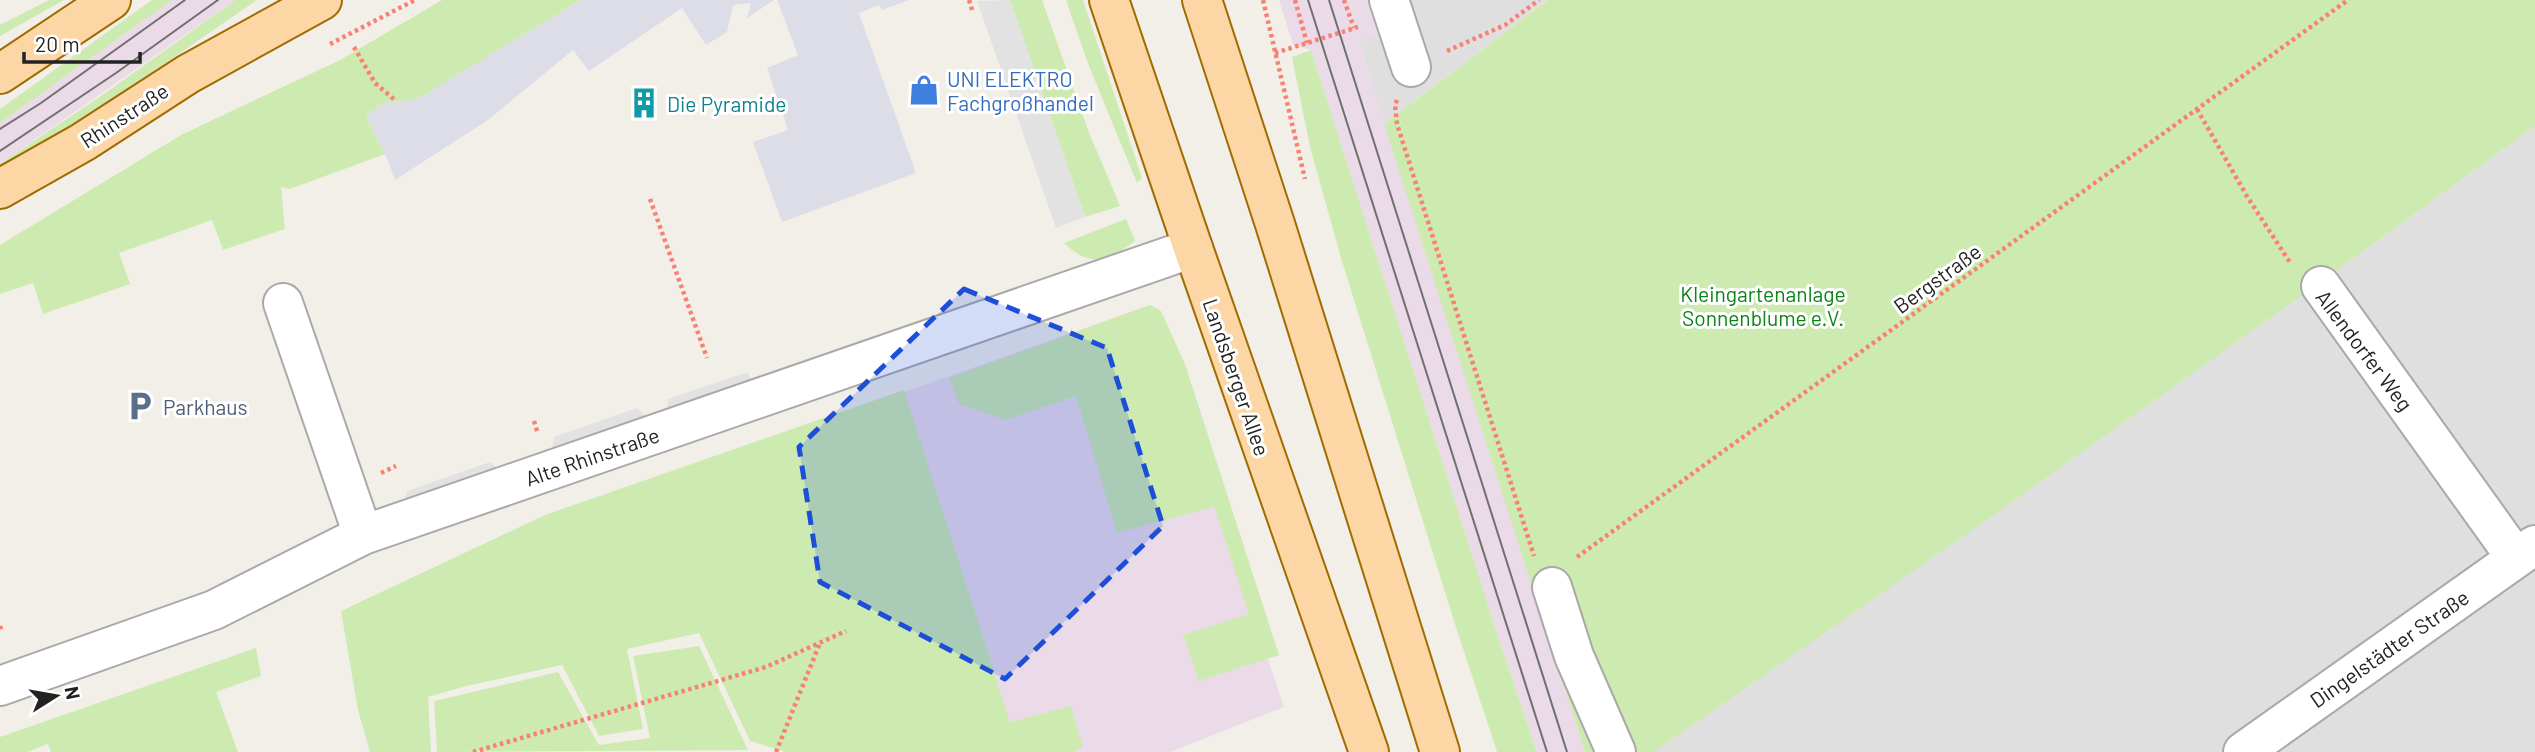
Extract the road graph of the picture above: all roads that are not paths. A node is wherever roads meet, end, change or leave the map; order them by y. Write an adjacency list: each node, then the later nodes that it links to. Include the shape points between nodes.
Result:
1 (111, 0): 7 (main road)
2 (322, 0): 8 (main road, Rhinstraße, via 188,74)
3 (1109, 0): 9 (main road, Landsberger Allee)
4 (1202, 0): 17 (main road)
5 (1389, 0): 6 (street)
6 (1411, 67)
7 (0, 74)
8 (0, 189)
9 (1193, 248): 12 (street, Alte Rhinstraße); 16 (main road, Landsberger Allee)
10 (2321, 286): 13 (street, Allendorfer Weg)
11 (283, 303): 12 (street)
12 (363, 535): 15 (street, Alte Rhinstraße, via 215,610)
13 (2526, 551): 19 (street, Dingelstädter Straße)
14 (1552, 587): 18 (street, via 1574,656)
15 (0, 686)
16 (1369, 752)
17 (1440, 752)
18 (1616, 752)
19 (2242, 752)

